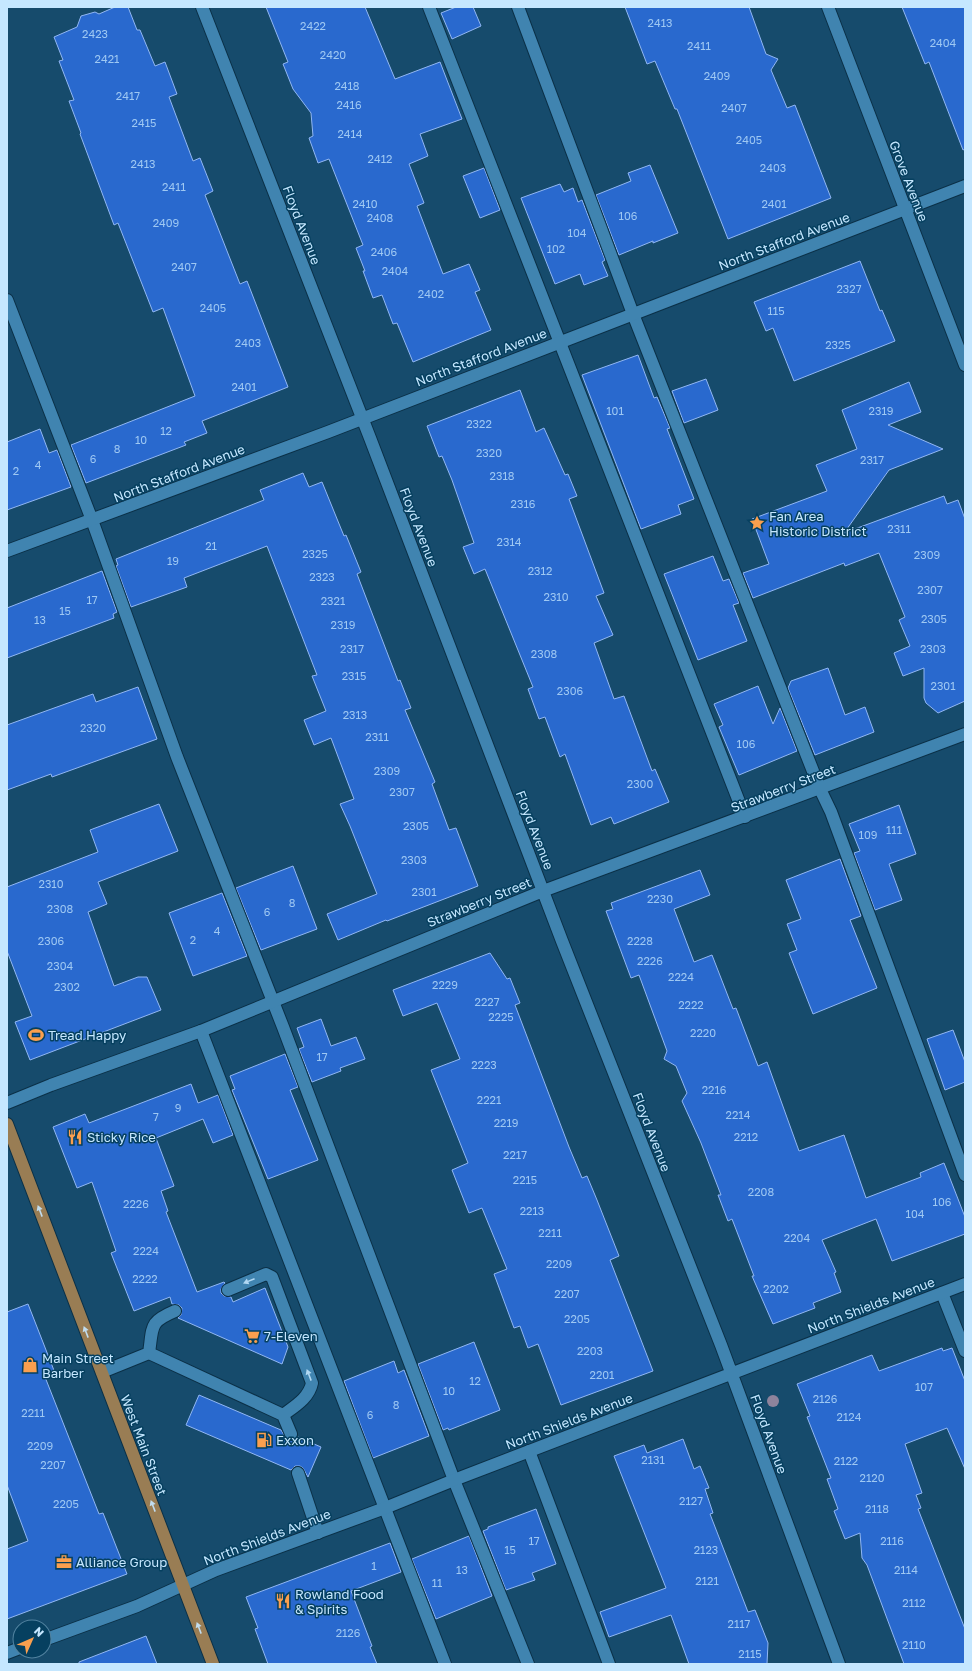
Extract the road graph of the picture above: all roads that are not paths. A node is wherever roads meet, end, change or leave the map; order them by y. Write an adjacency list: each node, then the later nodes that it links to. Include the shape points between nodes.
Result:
1 (202, 7): 11 (street, Floyd Avenue)
2 (429, 7): 9 (street)
3 (518, 7): 8 (street)
4 (828, 7): 6 (street, Grove Avenue)
5 (965, 186): 6 (street, North Stafford Avenue)
6 (905, 209): 8 (street, North Stafford Avenue); 10 (street, Grove Avenue)
7 (7, 300): 12 (street)
8 (633, 314): 9 (street, North Stafford Avenue); 15 (street)
9 (559, 342): 11 (street, North Stafford Avenue); 16 (street)
10 (965, 365)
11 (362, 418): 12 (street, North Stafford Avenue); 17 (street, Floyd Avenue)
12 (92, 520): 13 (street, North Stafford Avenue); 18 (street, via 177,757)
13 (7, 551)
14 (965, 734): 15 (street, Strawberry Street)
15 (820, 788): 16 (street, Strawberry Street); 22 (street)
16 (745, 817): 17 (street, Strawberry Street)
17 (543, 891): 18 (street, Strawberry Street); 30 (street, Floyd Avenue)
18 (272, 1001): 19 (street, Strawberry Street); 35 (street)
19 (201, 1031): 20 (street, Strawberry Street, via 51,1085); 36 (street)
20 (7, 1104)
21 (7, 1124): 29 (main road, West Main Street, one-way to 21)
22 (965, 1175)
23 (965, 1284): 25 (street, North Shields Avenue)
24 (228, 1290): 31 (street, one-way to 24, via 311,1392 312,1383 272,1277 266,1274)
25 (942, 1293): 27 (street); 30 (street, North Shields Avenue)
26 (175, 1310): 28 (street, via 160,1317 153,1325)
27 (965, 1351)
28 (149, 1353): 29 (street); 31 (street)
29 (102, 1372): 38 (main road, West Main Street, one-way to 29)
30 (731, 1373): 33 (street, North Shields Avenue); 44 (street, Floyd Avenue)
31 (283, 1415): 32 (street)
32 (290, 1434)
33 (529, 1451): 35 (street, North Shields Avenue); 43 (street)
34 (298, 1473): 37 (street)
35 (454, 1480): 36 (street, North Shields Avenue); 42 (street)
36 (385, 1508): 37 (street, North Shields Avenue); 41 (street)
37 (318, 1532): 38 (street, North Shields Avenue, via 216,1570)
38 (184, 1586): 39 (street, North Shields Avenue); 40 (main road, West Main Street, one-way to 38)
39 (52, 1637)
40 (213, 1664)
41 (445, 1664)
42 (528, 1664)
43 (609, 1664)
44 (839, 1664)

